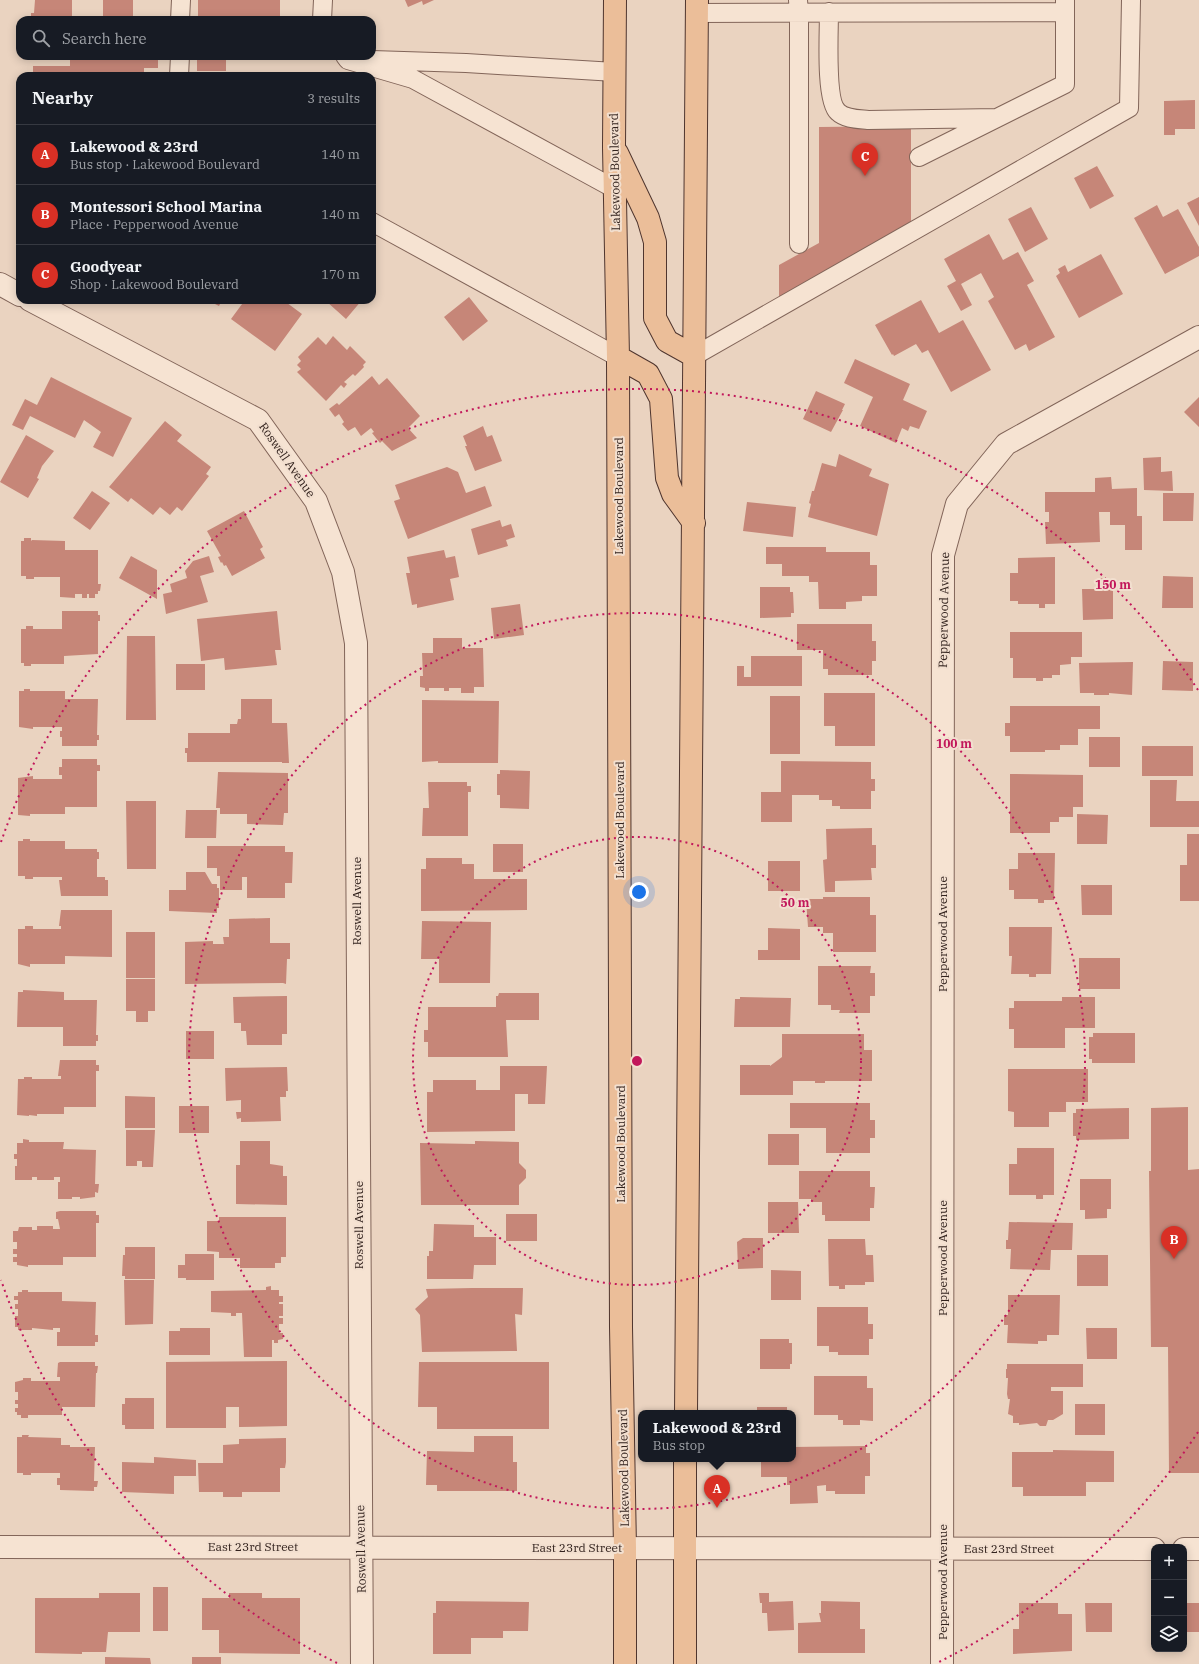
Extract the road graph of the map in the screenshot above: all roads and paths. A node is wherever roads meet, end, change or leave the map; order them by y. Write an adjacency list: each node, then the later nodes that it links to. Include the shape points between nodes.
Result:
1 (181, 0): 10 (lane)
2 (323, 0): 11 (lane)
3 (615, 0): 16 (main road, Lakewood Boulevard)
4 (1131, 0): 28 (lane, via 1129,108)
5 (697, 6): 6 (lane); 28 (main road)
6 (799, 6): 9 (lane); 22 (lane)
7 (986, 6): 8 (lane); 9 (lane)
8 (1065, 6): 17 (lane, via 1065,84)
9 (829, 12): 17 (lane, via 830,86 838,112 848,117 868,120)
10 (180, 16)
11 (322, 16)
12 (376, 59): 16 (lane)
13 (180, 60): 15 (lane)
14 (352, 60): 20 (lane, via 413,79)
15 (180, 72)
16 (615, 72): 18 (main road, Lakewood Boulevard)
17 (997, 118): 19 (lane)
18 (614, 147): 20 (main road, Lakewood Boulevard); 28 (main road, via 648,218 655,242 655,318 667,341)
19 (919, 157)
20 (615, 189): 27 (main road, Lakewood Boulevard)
21 (376, 224): 27 (lane)
22 (799, 244)
23 (0, 284): 24 (street)
24 (16, 293)
25 (38, 304): 33 (street, Roswell Avenue, via 258,420 316,501 343,572 356,644)
26 (1199, 337): 36 (street, Pepperwood Avenue, via 1006,444 957,504 943,556)
27 (618, 356): 29 (main road, via 648,374 661,399 667,478 673,494); 34 (main road, Lakewood Boulevard, via 621,1327)
28 (694, 356): 29 (main road)
29 (694, 523): 30 (main road)
30 (686, 1410)
31 (685, 1462): 35 (main road)
32 (0, 1547): 33 (street, East 23rd Street)
33 (361, 1548): 34 (street, East 23rd Street); 40 (street, Roswell Avenue)
34 (626, 1548): 35 (street, East 23rd Street); 41 (main road, Lakewood Boulevard)
35 (684, 1548): 36 (street, East 23rd Street); 42 (main road)
36 (944, 1549): 37 (street, East 23rd Street); 43 (street, Pepperwood Avenue)
37 (1151, 1549)
38 (1187, 1549): 39 (street)
39 (1199, 1549)
40 (362, 1664)
41 (625, 1664)
42 (685, 1664)
43 (942, 1664)

